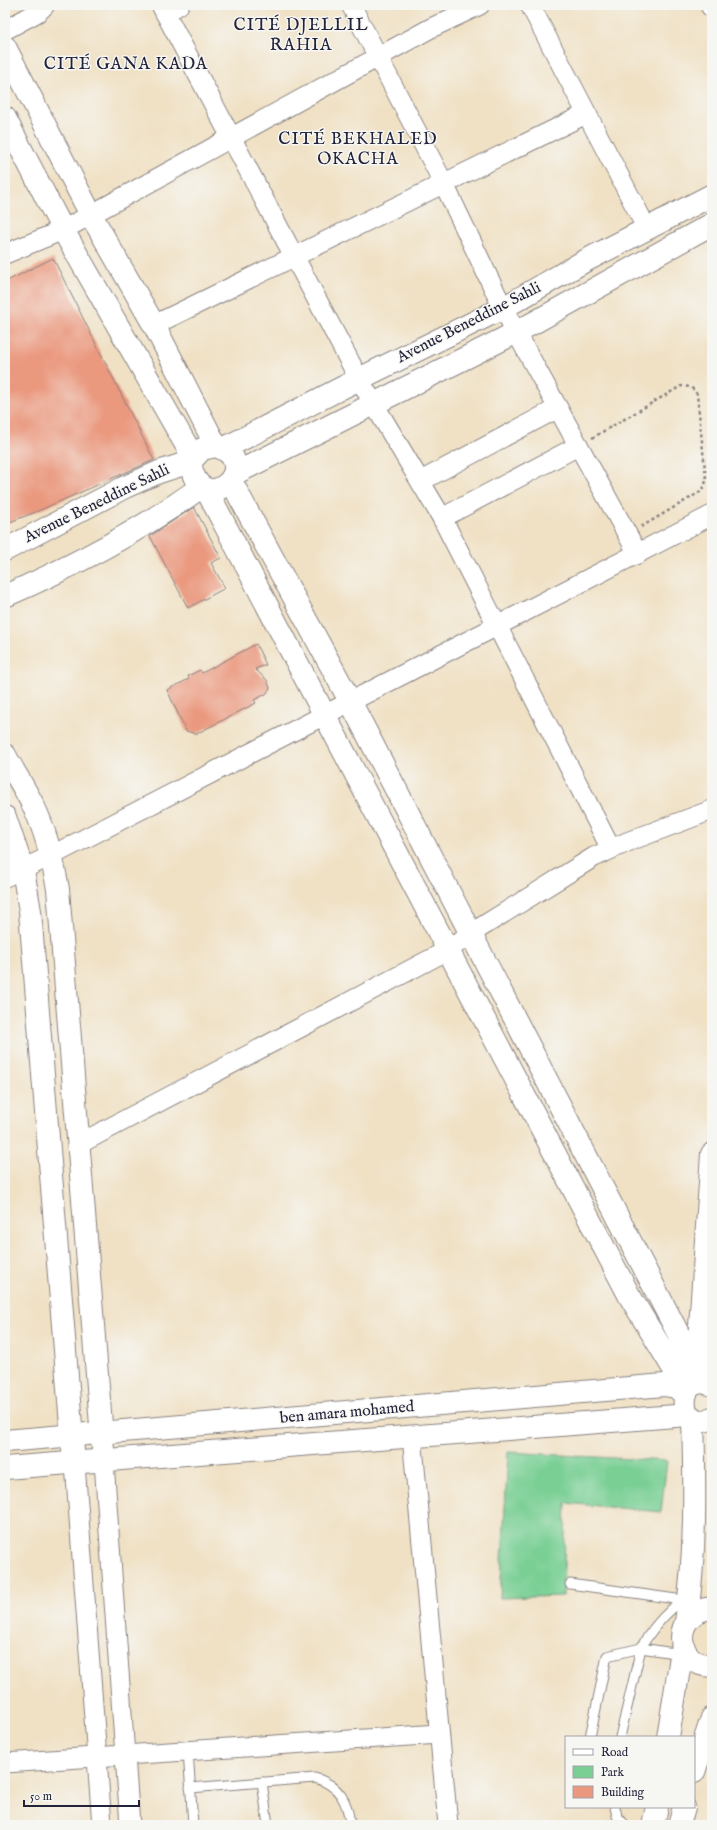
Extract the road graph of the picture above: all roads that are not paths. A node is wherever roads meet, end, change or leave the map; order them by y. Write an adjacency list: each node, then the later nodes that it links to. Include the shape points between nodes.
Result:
1 (44, 5): 6 (street, via 38,12)
2 (351, 5): 8 (street)
3 (480, 5): 8 (street)
4 (530, 5): 9 (street)
5 (168, 8): 11 (street)
6 (5, 30)
7 (5, 47): 14 (main road)
8 (379, 57): 11 (street); 12 (street)
9 (586, 114): 12 (street); 16 (street)
10 (5, 118): 17 (main road)
11 (231, 138): 14 (street); 19 (street)
12 (444, 184): 19 (street); 20 (street)
13 (712, 195): 16 (main road, Avenue Beneddine Sahli)
14 (91, 215): 17 (street); 21 (main road)
15 (712, 224): 22 (main road, Avenue Beneddine Sahli)
16 (647, 229): 20 (main road, Avenue Beneddine Sahli)
17 (63, 230): 18 (street); 28 (main road)
18 (5, 254)
19 (294, 257): 21 (street); 23 (street)
20 (503, 308): 22 (street); 23 (main road, Avenue Beneddine Sahli)
21 (154, 326): 27 (main road)
22 (517, 332): 24 (main road, Avenue Beneddine Sahli); 25 (street)
23 (359, 379): 24 (street); 27 (main road, Avenue Beneddine Sahli)
24 (375, 404): 29 (main road, Avenue Beneddine Sahli); 30 (street)
25 (558, 408): 26 (street); 30 (street)
26 (578, 446): 33 (street); 35 (street)
27 (220, 448): 28 (main road, via 202,450); 29 (main road, via 233,459)
28 (191, 460): 31 (main road, via 192,476); 34 (main road, Avenue Beneddine Sahli, via 125,487)
29 (233, 477): 31 (main road, via 220,489); 38 (main road)
30 (421, 481): 33 (street)
31 (204, 488): 36 (main road, via 99,551); 39 (main road)
32 (712, 515): 35 (street)
33 (442, 518): 37 (street)
34 (5, 550)
35 (638, 554): 37 (street)
36 (5, 596)
37 (496, 627): 38 (street); 43 (street)
38 (350, 701): 39 (street); 46 (main road)
39 (323, 714): 44 (street); 47 (main road)
40 (5, 755): 44 (main road, via 34,807)
41 (712, 810): 43 (street)
42 (5, 817): 45 (main road)
43 (611, 849): 46 (street)
44 (51, 856): 45 (street); 48 (main road, via 60,908)
45 (14, 874): 54 (main road, via 30,911)
46 (470, 934): 47 (street); 50 (main road)
47 (448, 950): 48 (street); 51 (main road)
48 (79, 1144): 53 (main road)
49 (712, 1154): 52 (main road)
50 (601, 1185): 51 (main road); 52 (main road, via 679,1335)
51 (578, 1196): 52 (main road, via 630,1295)
52 (697, 1399): 53 (main road, ben amara mohamed, via 676,1387 664,1385); 55 (main road, ben amara mohamed); 61 (main road, via 696,1516)
53 (102, 1434): 54 (main road, ben amara mohamed); 57 (main road)
54 (72, 1436): 56 (main road, ben amara mohamed); 58 (main road)
55 (412, 1436): 57 (main road, ben amara mohamed); 68 (street)
56 (5, 1441)
57 (104, 1462): 58 (main road, ben amara mohamed); 73 (street)
58 (75, 1464): 59 (main road, ben amara mohamed); 74 (street)
59 (5, 1468)
60 (570, 1584): 61 (lane)
61 (686, 1598): 63 (main road); 64 (lane, via 648,1635)
62 (712, 1608): 63 (main road, via 697,1611)
63 (686, 1622): 65 (main road)
64 (641, 1648): 65 (lane); 69 (lane, via 607,1656); 70 (lane)
65 (682, 1649): 66 (main road, via 696,1662); 71 (main road)
66 (712, 1666)
67 (712, 1718): 76 (main road)
68 (439, 1734): 72 (street); 87 (street)
69 (590, 1736)
70 (620, 1736)
71 (668, 1736)
72 (188, 1750): 73 (street); 78 (lane)
73 (125, 1754): 74 (street); 83 (street)
74 (96, 1756): 75 (street); 82 (street)
75 (5, 1763)
76 (695, 1769)
77 (262, 1782): 78 (lane); 85 (lane); 86 (lane, via 315,1778 323,1780 344,1797)
78 (190, 1788): 84 (lane)
79 (615, 1808): 88 (lane, via 617,1816)
80 (657, 1808): 89 (main road)
81 (684, 1808): 90 (main road)
82 (102, 1825)
83 (130, 1825)
84 (193, 1825)
85 (268, 1825)
86 (350, 1825)
87 (448, 1825)
88 (625, 1825)
89 (653, 1825)
90 (680, 1825)

